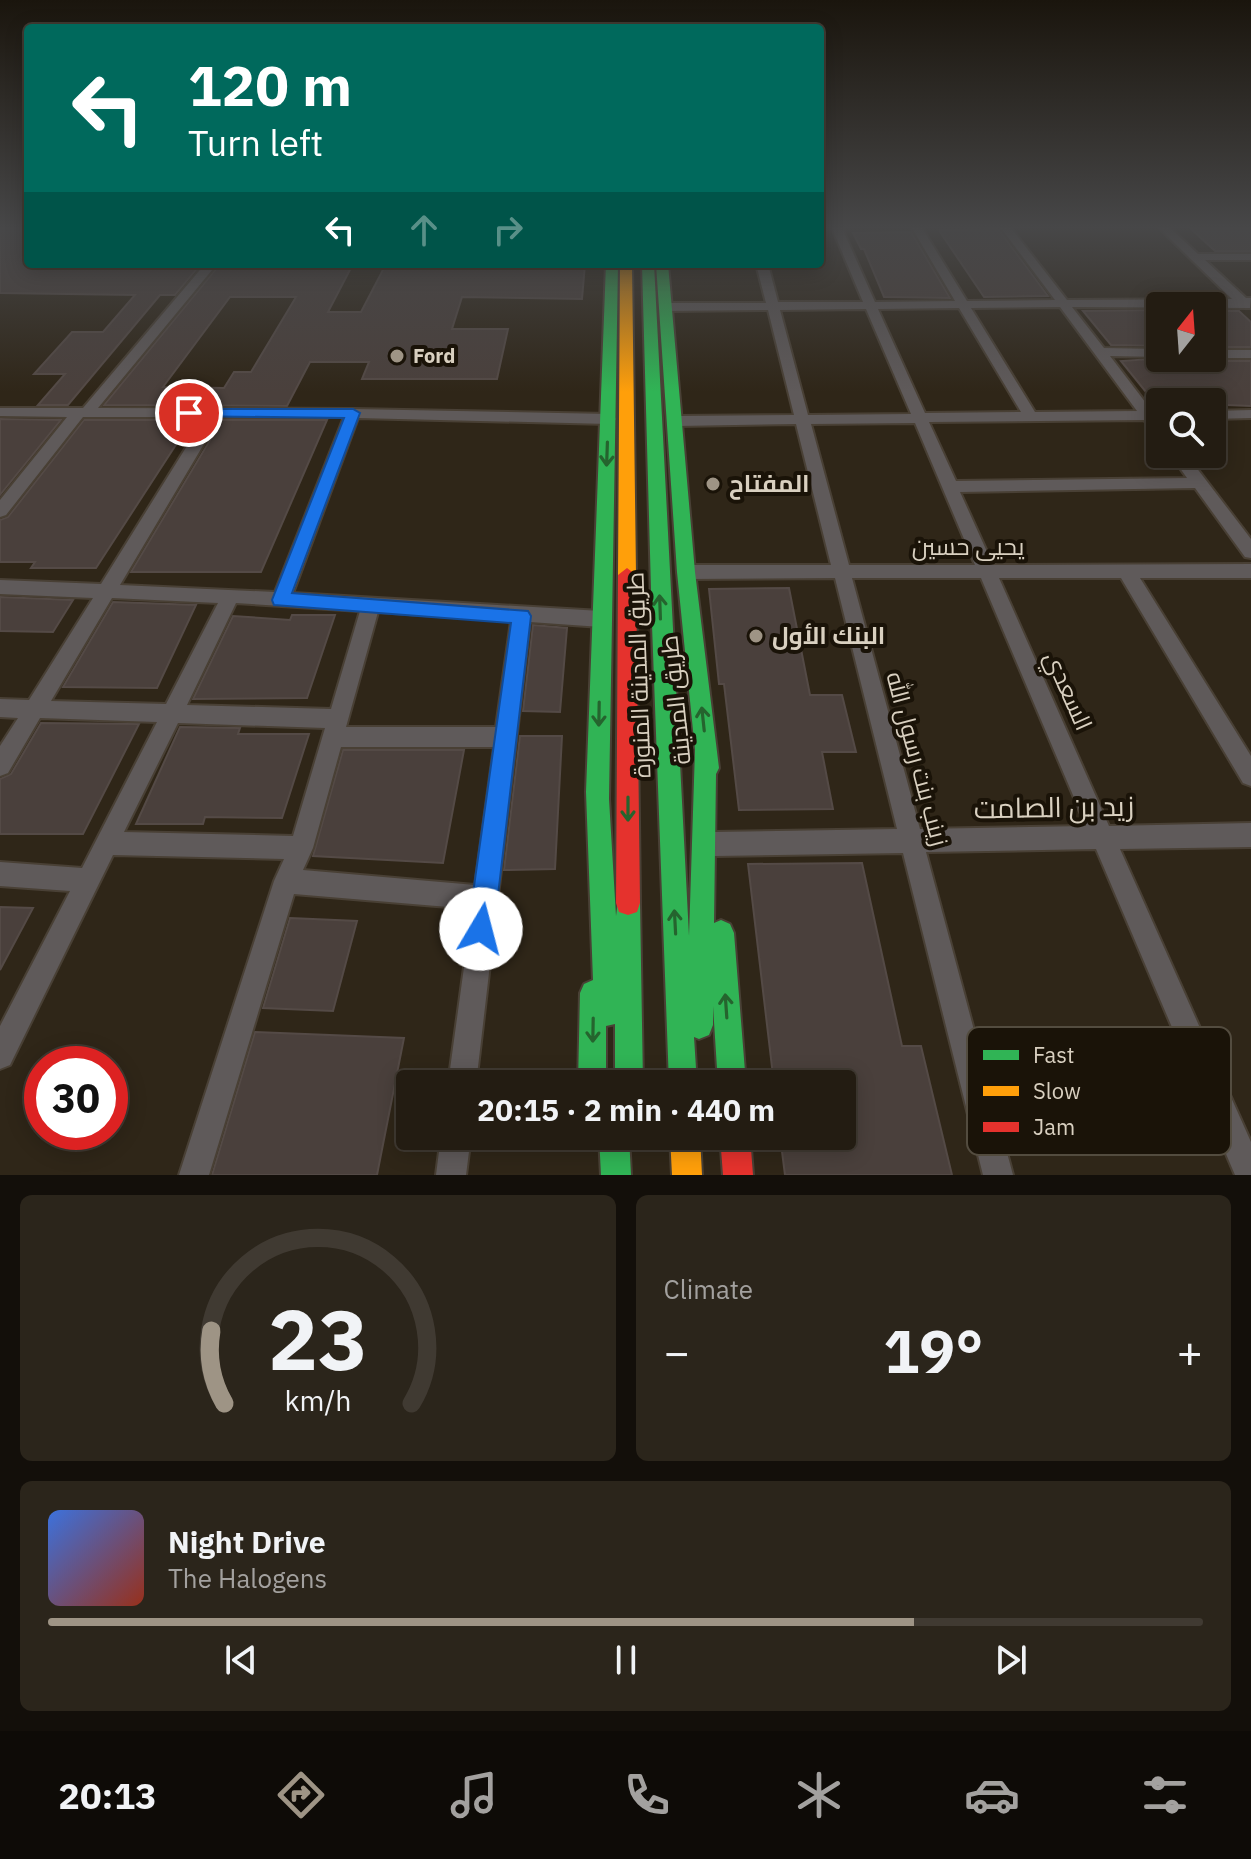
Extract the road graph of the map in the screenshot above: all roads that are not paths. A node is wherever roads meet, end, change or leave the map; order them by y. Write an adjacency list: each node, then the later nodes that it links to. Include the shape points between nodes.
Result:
1 (195, 283): 26 (street)
2 (611, 283): 23 (main road)
3 (621, 283): 23 (main road)
4 (624, 283): 80 (main road, طريق المدينة المنورة, one-way to 80)
5 (649, 283): 18 (main road, طريق المدينة المنورة)
6 (664, 283): 17 (main road, طريق المدينة)
7 (767, 283): 16 (street, زينب بنت رسول الله)
8 (861, 283): 14 (street, السعدي)
9 (950, 283): 12 (street)
10 (1049, 283): 13 (street)
11 (1224, 283): 15 (street)
12 (963, 304): 13 (street); 14 (street); 32 (street)
13 (1065, 304): 15 (street); 19 (street)
14 (871, 305): 16 (street); 33 (street, السعدي)
15 (1248, 305)
16 (773, 306): 17 (street); 35 (street, زينب بنت رسول الله)
17 (666, 307): 36 (main road, طريق المدينة)
18 (651, 333): 36 (main road); 81 (main road, طريق المدينة المنورة, one-way to 18)
19 (1102, 352): 20 (street); 24 (street)
20 (1146, 353)
21 (1226, 354): 22 (street)
22 (1251, 354)
23 (609, 365): 34 (main road)
24 (1146, 405)
25 (0, 412): 26 (street)
26 (82, 413): 27 (street); 40 (street)
27 (215, 413): 28 (street); 48 (street)
28 (353, 413): 34 (street); 50 (street)
29 (1251, 414): 31 (street)
30 (1146, 415): 32 (street)
31 (1226, 415)
32 (1030, 416): 33 (street)
33 (920, 417): 35 (street); 39 (street, السعدي)
34 (609, 419): 53 (main road, one-way to 53)
35 (802, 419): 36 (street); 46 (street, زينب بنت رسول الله)
36 (677, 430): 45 (main road, طريق المدينة)
37 (1189, 468): 38 (street)
38 (1200, 483): 39 (street); 41 (street)
39 (950, 487): 42 (street, السعدي)
40 (0, 511)
41 (1251, 552)
42 (987, 571): 43 (street, يحيى حسين); 46 (street, يحيى حسين); 64 (street, السعدي)
43 (1126, 571): 44 (street, يحيى حسين); 61 (street)
44 (1251, 571)
45 (686, 572): 46 (street, يحيى حسين); 59 (main road, طريق المدينة, one-way to 45)
46 (842, 572): 65 (street, زينب بنت رسول الله)
47 (0, 587): 48 (street)
48 (105, 592): 49 (street); 55 (street)
49 (231, 596): 50 (street); 56 (street)
50 (281, 600): 51 (street)
51 (371, 606): 52 (street); 57 (street)
52 (521, 616): 53 (street); 58 (street)
53 (601, 619): 62 (main road, one-way to 62)
54 (0, 708): 55 (street)
55 (34, 709): 56 (street); 60 (street)
56 (172, 715): 57 (street); 66 (street)
57 (335, 728): 58 (street); 68 (street)
58 (506, 737): 72 (street)
59 (706, 749): 67 (main road, طريق المدينة); 82 (main road)
60 (0, 766)
61 (1251, 776)
62 (597, 792): 78 (main road, one-way to 78); 79 (main road)
63 (1251, 835): 64 (street, زيد بن الصامت)
64 (1103, 837): 65 (street, زيد بن الصامت); 74 (street, السعدي)
65 (911, 839): 67 (street, زيد بن الصامت); 76 (street, زينب بنت رسول الله)
66 (109, 843): 68 (street); 70 (street)
67 (714, 844): 83 (main road, طريق المدينة, one-way to 67)
68 (301, 848): 71 (street)
69 (0, 874): 70 (street)
70 (87, 880): 73 (street)
71 (286, 881): 72 (street); 92 (street)
72 (485, 898): 77 (street)
73 (7, 1025): 75 (street)
74 (1186, 1027)
75 (0, 1055)
76 (967, 1055)
77 (464, 1070)
78 (592, 1070)
79 (611, 1070)
80 (629, 1070)
81 (682, 1070)
82 (698, 1070)
83 (731, 1070)
84 (1231, 1131): 100 (street, السعدي)
85 (454, 1150): 93 (street)
86 (615, 1150): 94 (main road)
87 (629, 1150): 95 (main road)
88 (686, 1150): 96 (main road)
89 (696, 1150): 97 (main road)
90 (736, 1150): 98 (main road)
91 (993, 1155): 99 (street, زينب بنت رسول الله)
92 (194, 1175)
93 (451, 1175)
94 (616, 1175)
95 (629, 1175)
96 (687, 1175)
97 (695, 1175)
98 (738, 1175)
99 (998, 1175)
100 (1250, 1175)

